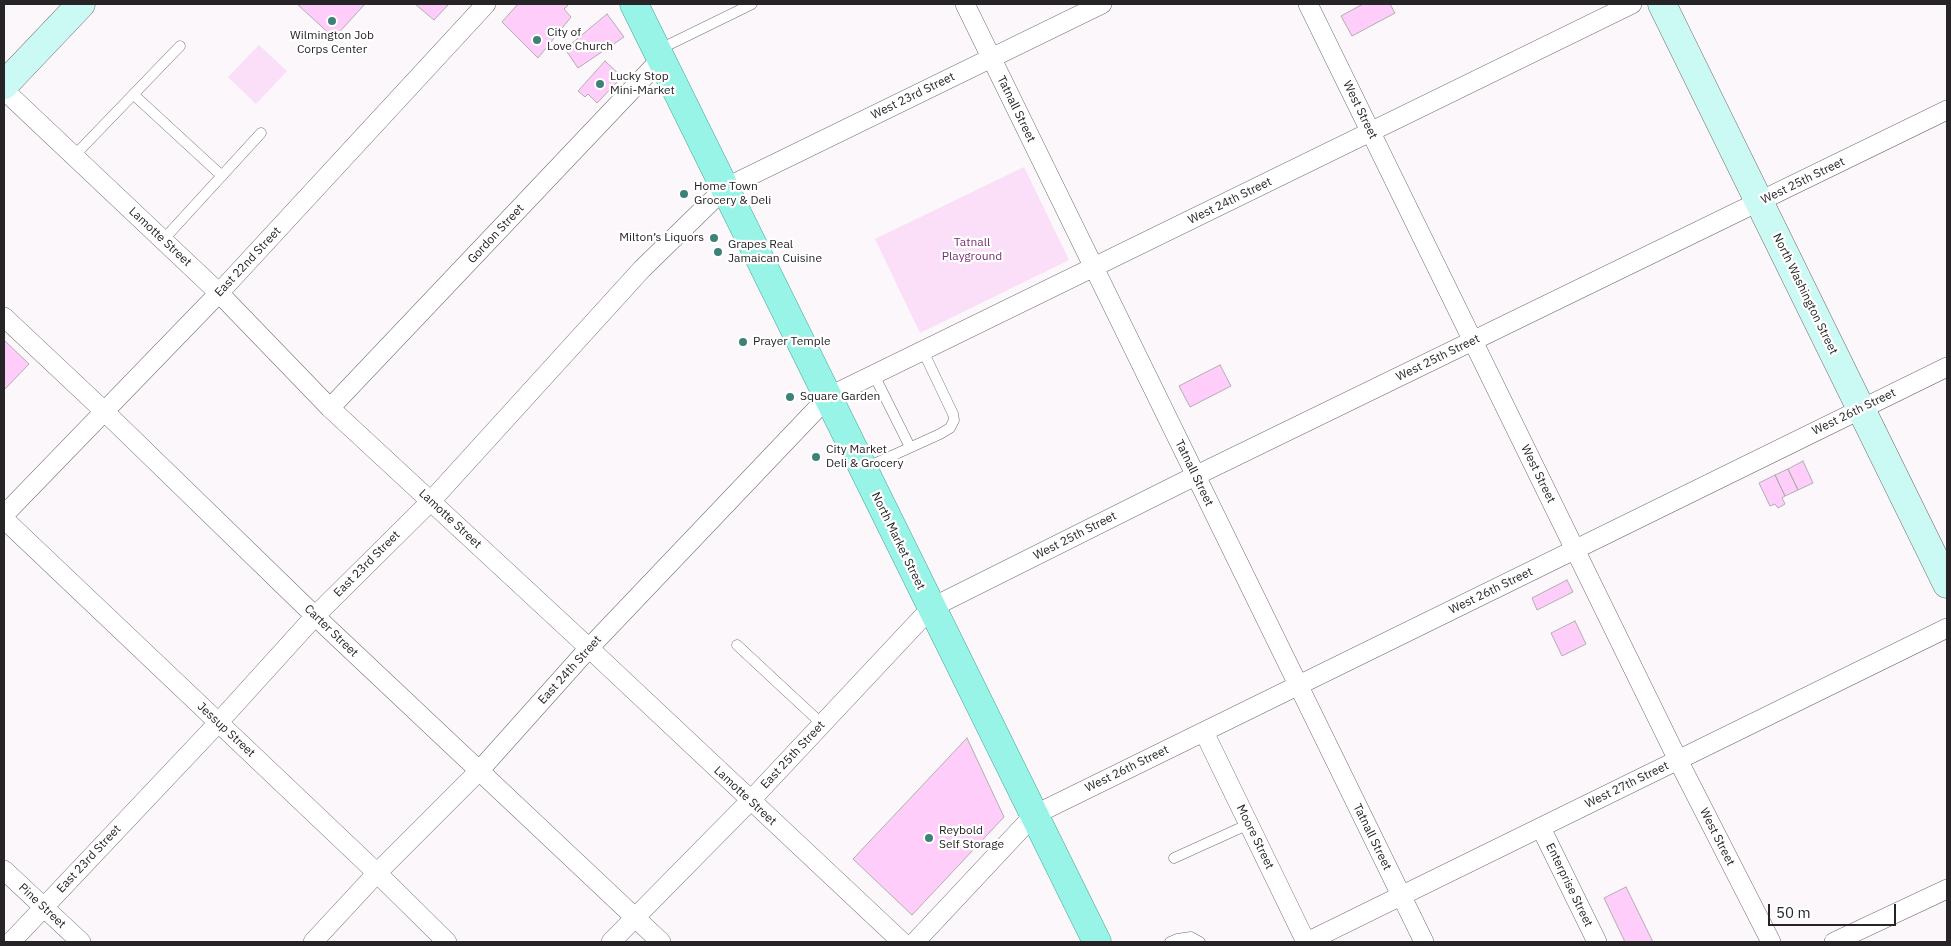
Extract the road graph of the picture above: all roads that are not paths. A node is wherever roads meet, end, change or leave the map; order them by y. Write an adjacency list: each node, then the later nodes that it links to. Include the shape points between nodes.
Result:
1 (81, 4): 13 (main road)
2 (486, 4): 25 (street, East 22nd Street)
3 (634, 4): 11 (main road, North Market Street)
4 (752, 4): 11 (lane)
5 (965, 4): 12 (street, Tatnall Street)
6 (1102, 4): 12 (street, West 23rd Street)
7 (1308, 4): 17 (street, West Street)
8 (1632, 4): 17 (street, West 24th Street)
9 (1662, 4): 22 (main road, North Washington Street)
10 (180, 46): 15 (lane)
11 (659, 55): 21 (main road, North Market Street); 32 (street, Gordon Street)
12 (991, 58): 21 (street, West 23rd Street); 24 (street, Tatnall Street)
13 (4, 85)
14 (4, 90): 19 (street, Lamotte Street)
15 (134, 95): 19 (lane); 20 (lane)
16 (1947, 110): 22 (street, West 25th Street)
17 (1370, 132): 24 (street, West 24th Street); 27 (street, West Street)
18 (261, 133): 20 (lane)
19 (74, 156): 23 (street, Lamotte Street)
20 (222, 176): 23 (lane)
21 (725, 188): 31 (main road, North Market Street); 38 (street, East 23rd Street, via 642,269)
22 (1759, 202): 27 (street, West 25th Street); 33 (main road, North Washington Street)
23 (163, 240): 25 (street, Lamotte Street)
24 (1093, 267): 28 (street, West 24th Street); 37 (street, Tatnall Street)
25 (219, 293): 32 (street, Lamotte Street); 34 (street, East 22nd Street)
26 (4, 317): 34 (street, Carter Street)
27 (1473, 341): 37 (street, West 25th Street); 41 (street, West Street)
28 (923, 351): 30 (street, West 24th Street); 35 (lane, via 954,420 950,428)
29 (1947, 366): 33 (street, West 26th Street)
30 (874, 375): 31 (street, West 24th Street); 35 (lane)
31 (828, 397): 36 (main road, North Market Street); 47 (street, East 24th Street)
32 (330, 408): 38 (street, Lamotte Street)
33 (1861, 409): 41 (street, West 26th Street); 42 (main road, North Washington Street)
34 (104, 411): 39 (street, East 22nd Street); 44 (street, Carter Street)
35 (910, 447): 36 (lane)
36 (863, 469): 43 (main road, North Market Street)
37 (1195, 476): 43 (street, West 25th Street); 48 (street, Tatnall Street)
38 (431, 501): 44 (street, East 23rd Street); 47 (street, Lamotte Street)
39 (4, 515)
40 (4, 519): 49 (street, Jessup Street)
41 (1575, 550): 48 (street, West 26th Street); 52 (street, West Street)
42 (1947, 584)
43 (931, 608): 50 (street, East 25th Street); 55 (main road, North Market Street)
44 (315, 616): 49 (street, East 23rd Street); 53 (street, Carter Street)
45 (1947, 628): 52 (street, West 27th Street)
46 (737, 645): 50 (lane)
47 (589, 648): 53 (street, East 24th Street); 54 (street, Lamotte Street)
48 (1298, 686): 51 (street, West 26th Street); 62 (street, Tatnall Street)
49 (218, 723): 60 (street, Jessup Street); 63 (street, East 23rd Street)
50 (822, 724): 54 (street, East 25th Street)
51 (1204, 732): 55 (street, West 26th Street); 56 (street, Moore Street)
52 (1678, 760): 57 (street, West 27th Street); 79 (street, West Street)
53 (479, 771): 60 (street, East 24th Street); 64 (street, Carter Street)
54 (750, 801): 64 (street, East 25th Street); 71 (street, Lamotte Street)
55 (1034, 815): 72 (street); 73 (main road, North Market Street)
56 (1249, 824): 58 (lane); 76 (street, Moore Street)
57 (1541, 828): 62 (street, West 27th Street); 78 (street, Enterprise Street)
58 (1174, 858)
59 (4, 870): 63 (street, Pine Street)
60 (377, 872): 67 (street, East 24th Street); 68 (street, Jessup Street)
61 (1947, 889): 80 (street)
62 (1401, 896): 76 (street, West 27th Street); 77 (street, Tatnall Street)
63 (43, 908): 65 (street, East 23rd Street); 66 (street, Pine Street)
64 (635, 917): 69 (street, East 25th Street); 70 (street, Carter Street)
65 (11, 942)
66 (80, 942)
67 (313, 942)
68 (447, 942)
69 (611, 942)
70 (661, 942)
71 (902, 942)
72 (916, 942)
73 (1097, 942)
74 (1170, 942): 75 (lane, via 1191,937)
75 (1200, 942)
76 (1307, 942)
77 (1424, 942)
78 (1597, 942)
79 (1771, 942)
80 (1834, 942)

